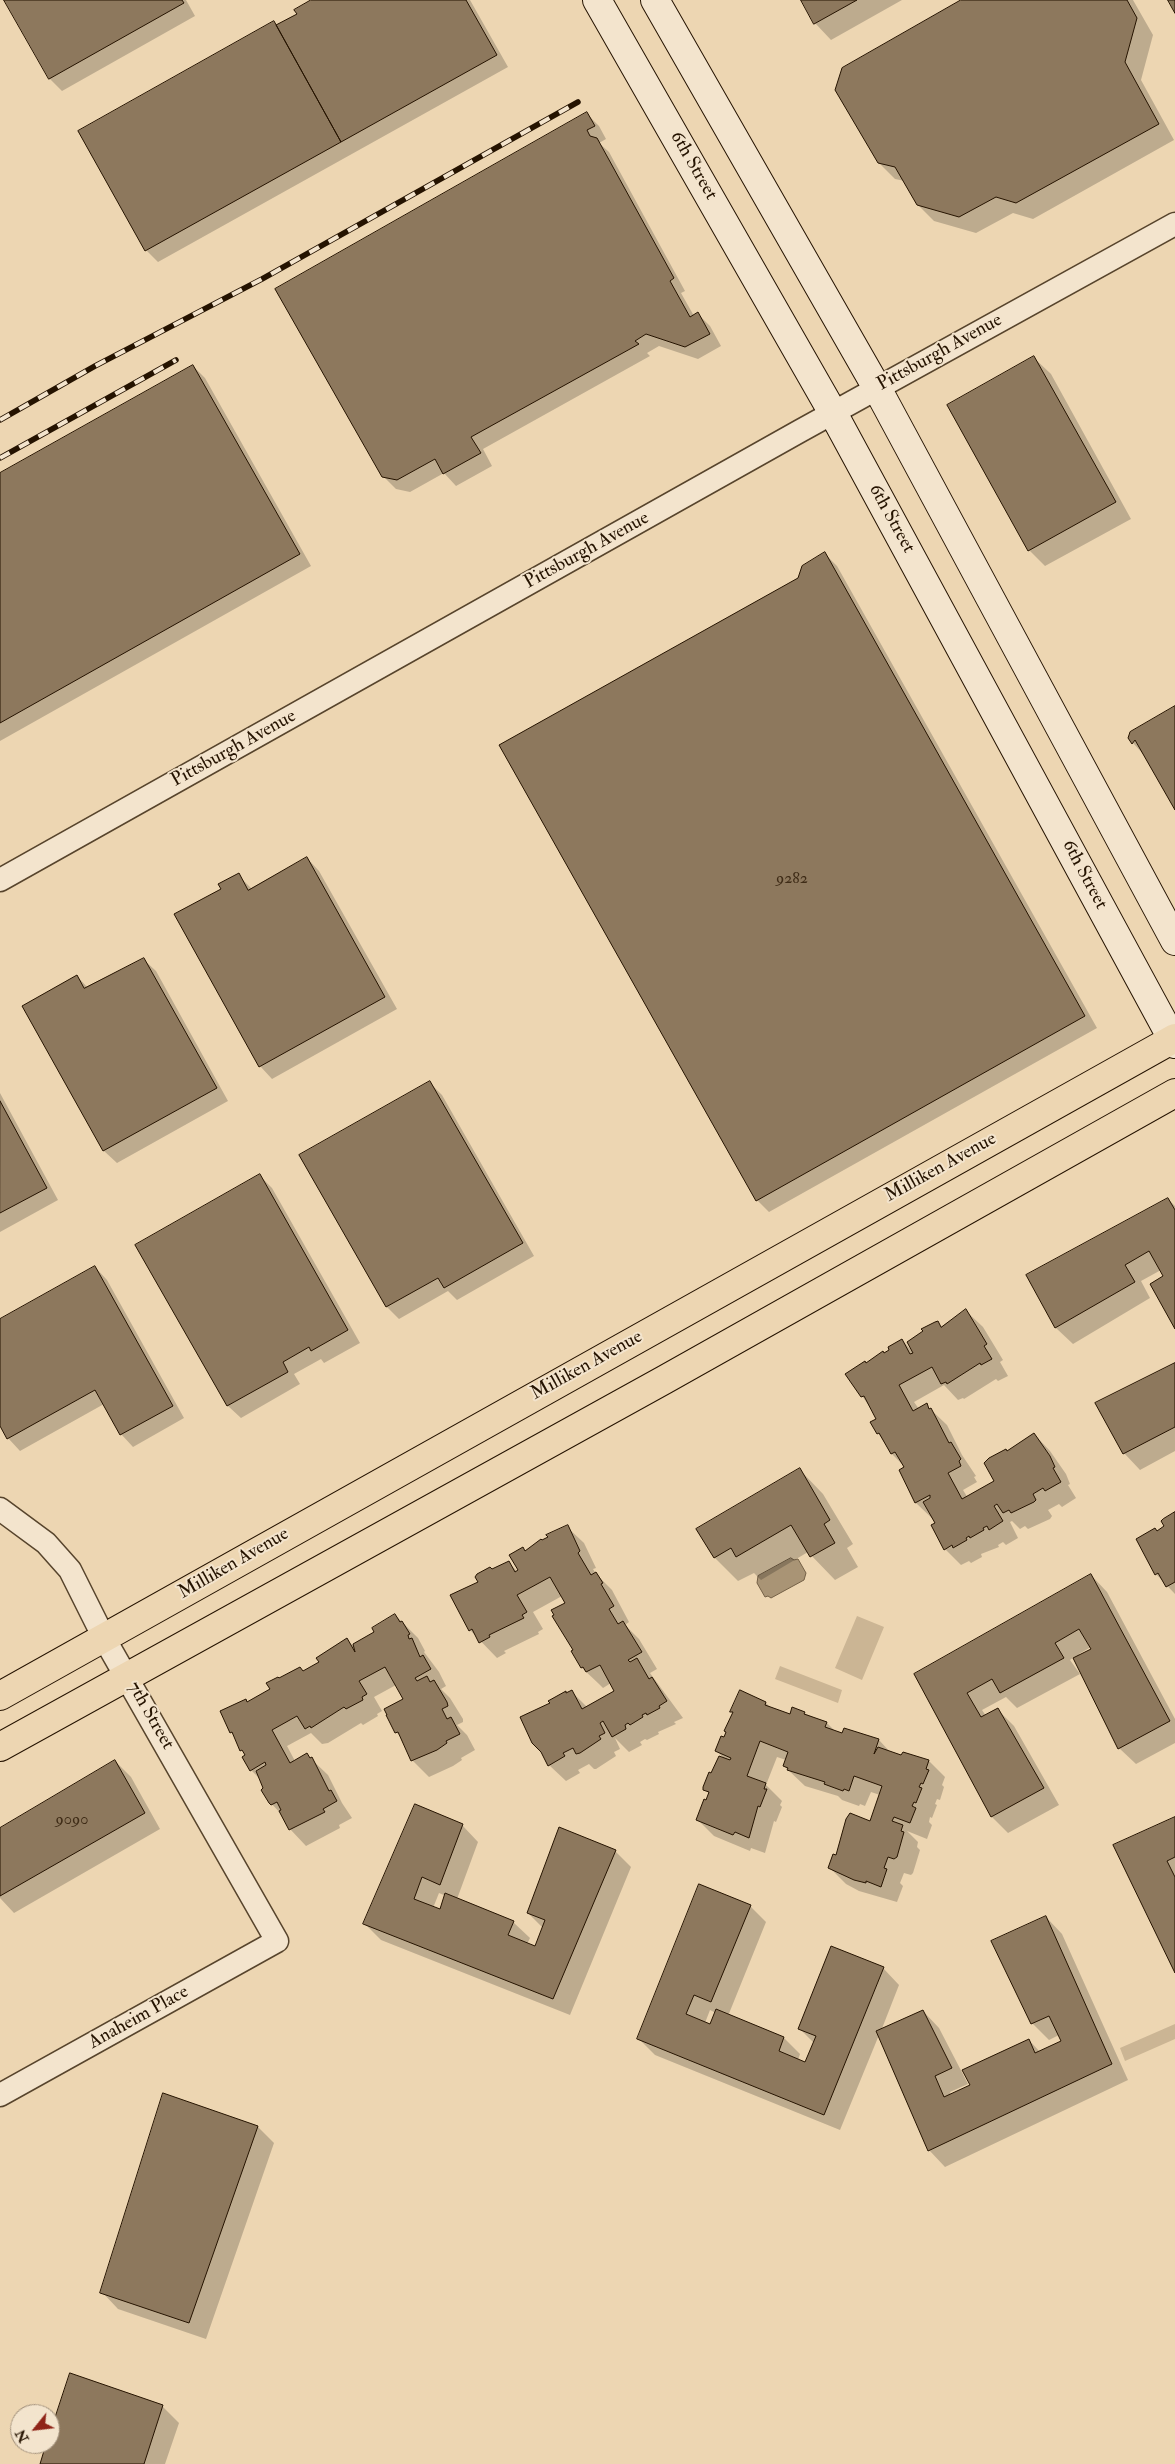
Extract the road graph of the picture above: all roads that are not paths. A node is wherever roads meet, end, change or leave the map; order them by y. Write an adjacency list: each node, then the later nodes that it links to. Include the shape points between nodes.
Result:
1 (597, 0): 5 (main road, 6th Street)
2 (656, 0): 4 (main road)
3 (1175, 224): 4 (street, Pittsburgh Avenue)
4 (876, 388): 5 (street, Pittsburgh Avenue); 7 (main road)
5 (833, 412): 6 (street, Pittsburgh Avenue); 8 (main road, 6th Street)
6 (0, 880)
7 (1175, 941)
8 (1174, 1040): 11 (main road, Milliken Avenue)
9 (1175, 1093): 12 (main road)
10 (0, 1509): 11 (street, 7th Street, via 46,1543 70,1570)
11 (104, 1638): 12 (street, 7th Street); 13 (main road, Milliken Avenue)
12 (127, 1676): 14 (main road); 15 (street, 7th Street)
13 (0, 1696)
14 (0, 1747)
15 (277, 1941): 16 (street, Anaheim Place)
16 (0, 2095)

